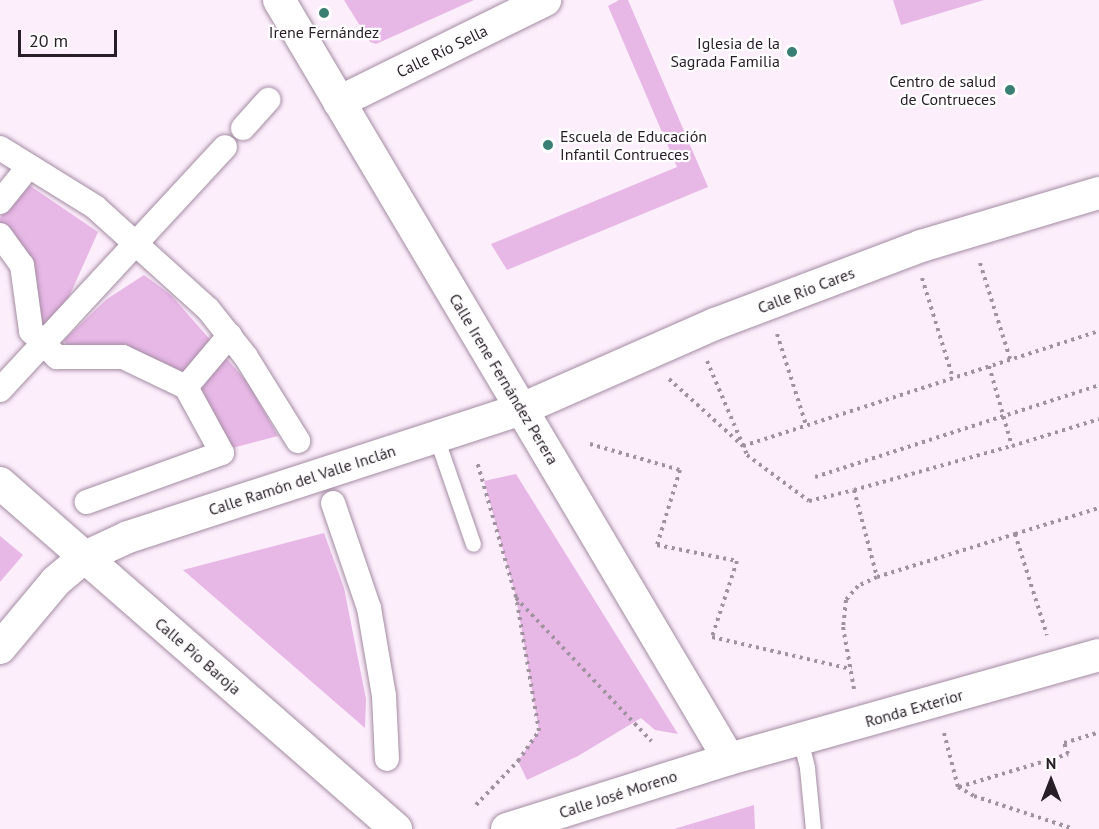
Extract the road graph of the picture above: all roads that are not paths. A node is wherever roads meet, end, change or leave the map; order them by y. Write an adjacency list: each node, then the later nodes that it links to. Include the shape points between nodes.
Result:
1 (279, 0): 4 (street, Calle Irene Fernández Perera)
2 (545, 0): 4 (street, Calle Río Sella)
3 (268, 100): 5 (street)
4 (339, 102): 17 (street, Calle Irene Fernández Perera)
5 (243, 128)
6 (225, 147): 12 (street)
7 (0, 148): 8 (street)
8 (28, 166): 10 (street); 12 (street, via 94,207)
9 (1099, 193): 17 (street, Calle Río Cares, via 921,246 715,324)
10 (0, 202)
11 (0, 235): 14 (street, via 22,265 31,332)
12 (137, 244): 13 (street, via 208,309); 14 (street)
13 (230, 335): 15 (street); 19 (street, via 276,401)
14 (45, 344): 15 (street, via 57,357 123,357); 16 (street)
15 (186, 387): 21 (street, via 222,453)
16 (0, 390)
17 (522, 409): 18 (street, Calle Ramón del Valle Inclán); 29 (street, Calle Irene Fernández Perera)
18 (436, 437): 23 (lane); 24 (street, Calle Ramón del Valle Inclán, via 128,537)
19 (298, 441)
20 (0, 483): 24 (street, Calle Pío Baroja)
21 (87, 502)
22 (333, 502): 28 (street, via 369,608 384,696)
23 (472, 544)
24 (85, 557): 25 (street, Calle Ramón del Valle Inclán, via 56,581); 30 (street, Calle Pío Baroja)
25 (0, 648)
26 (1099, 655): 27 (street, Ronda Exterior)
27 (800, 739): 29 (street, Ronda Exterior); 32 (lane)
28 (387, 759)
29 (729, 759): 31 (street, Calle José Moreno)
30 (396, 829)
31 (507, 829)
32 (813, 829)

